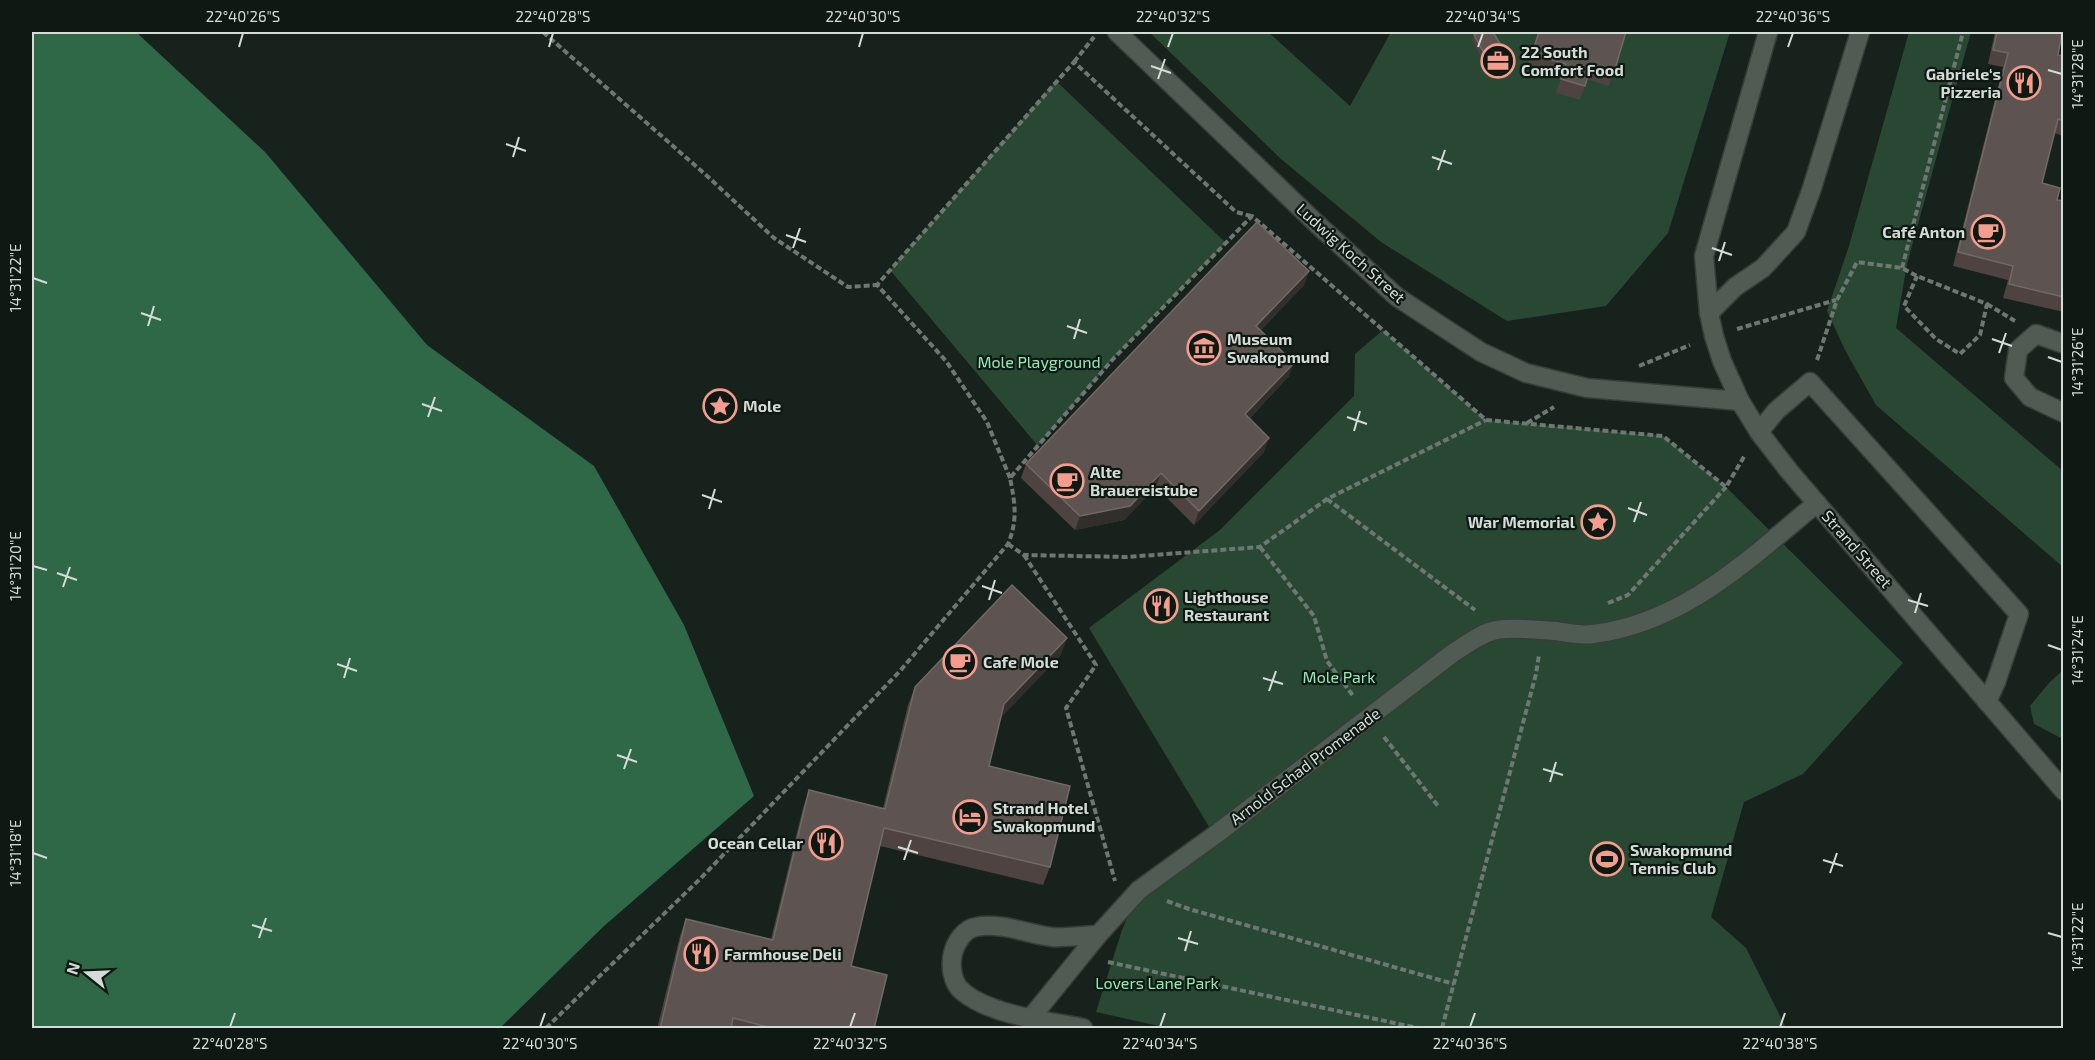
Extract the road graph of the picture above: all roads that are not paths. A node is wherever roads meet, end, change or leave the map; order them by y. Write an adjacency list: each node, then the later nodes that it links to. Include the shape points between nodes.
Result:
1 (1117, 32): 6 (street, Ludwig Koch Street, via 1397,297 1481,352 1526,373 1587,388)
2 (1768, 32): 4 (street, Strand Street, via 1704,256)
3 (1860, 32): 4 (street, via 1796,232 1763,268 1735,287)
4 (1709, 313): 6 (street, Strand Street, via 1714,336)
5 (2064, 344): 7 (street, via 2036,334 2018,350 2014,378 2030,397)
6 (1740, 400): 8 (street, Strand Street)
7 (2064, 413)
8 (1759, 432): 9 (street, Strand Street); 10 (street, via 1776,411 1810,382 2019,614)
9 (1817, 503): 10 (street, Strand Street); 12 (street, Arnold Schad Promenade, via 1712,588 1661,616 1632,627 1590,635 1496,630 1471,641 1139,890)
10 (1987, 702): 11 (street, Strand Street)
11 (2064, 791)
12 (1098, 934): 13 (street, Arnold Schad Promenade); 13 (street, via 1055,937 996,926 968,929 963,935 953,954 952,966 961,991)
13 (1029, 1020): 14 (street)
14 (1083, 1029)

